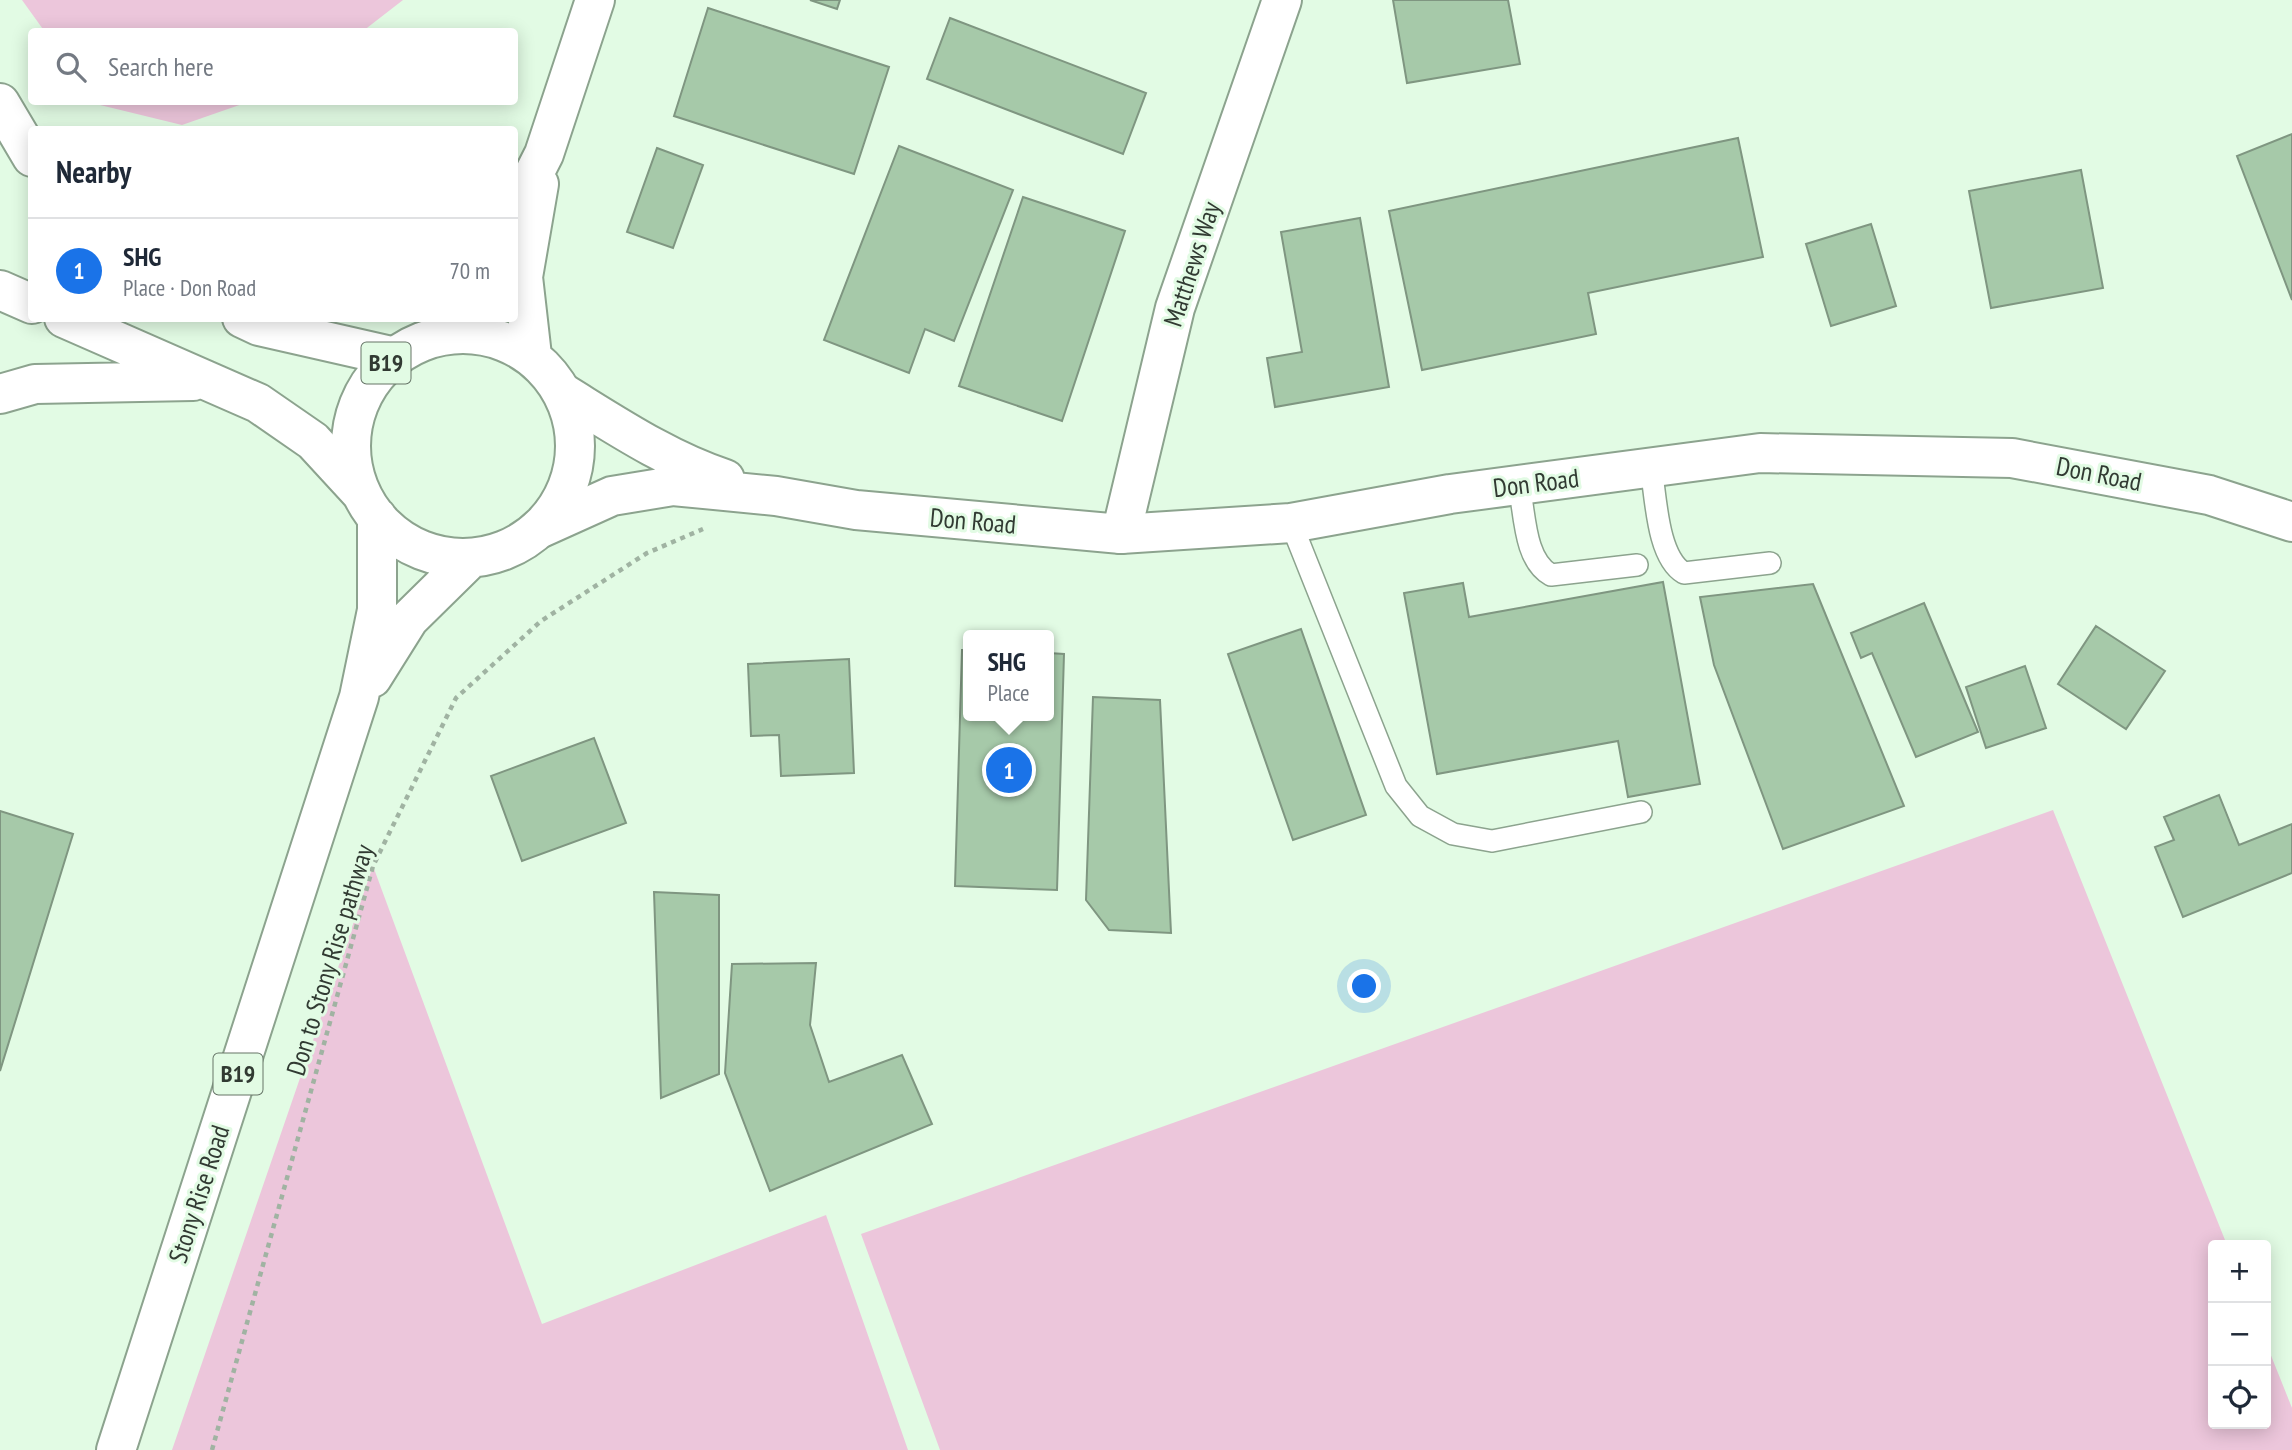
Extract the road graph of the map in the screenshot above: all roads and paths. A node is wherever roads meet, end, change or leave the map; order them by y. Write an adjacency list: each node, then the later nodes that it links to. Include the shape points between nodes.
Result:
1 (595, 0): 5 (main road)
2 (1282, 0): 25 (main road, Matthews Way, via 1175,308)
3 (0, 103): 4 (main road)
4 (28, 150)
5 (544, 154): 6 (main road); 13 (main road, via 523,277)
6 (518, 205)
7 (0, 290): 8 (main road)
8 (28, 302)
9 (73, 322): 14 (main road)
10 (250, 322): 12 (main road)
11 (447, 326): 12 (main road, B19); 13 (main road, B19, via 488,334)
12 (391, 356): 20 (main road, B19, via 357,401 348,449)
13 (532, 356): 15 (main road, B19)
14 (202, 381): 16 (main road, via 35,384); 20 (main road, via 258,403 313,441)
15 (563, 393): 19 (main road, Don Road, via 701,471); 24 (main road, B19, via 575,431 573,470 558,507)
16 (0, 394)
17 (1651, 468): 18 (main road, Don Road); 21 (main road, Don Road, via 1760,453 2012,458 2209,495); 27 (lane, via 1666,553 1673,567 1684,573)
18 (1520, 485): 22 (main road, Don Road); 28 (lane, via 1532,556 1540,569 1551,575)
19 (776, 496): 24 (main road, Don Road, via 673,486 612,496); 25 (main road, Don Road, via 856,510)
20 (368, 504): 26 (main road, B19, via 393,536 428,554); 29 (main road, Stony Rise Road / B19, via 377,611)
21 (2292, 522)
22 (1291, 523): 25 (main road, Don Road); 30 (lane, via 1396,786 1420,816 1453,834 1492,841)
23 (706, 527): 32 (path, Don to Stony Rise pathway, via 647,553 541,621 456,698 373,866)
24 (541, 528): 26 (main road, B19, via 508,550)
25 (1121, 534)
26 (470, 559): 29 (main road, Stony Rise Road / B19, via 409,619)
27 (1770, 563)
28 (1637, 565)
29 (359, 697): 31 (main road, Stony Rise Road / B19)
30 (1641, 812)
31 (116, 1450)
32 (212, 1450)

